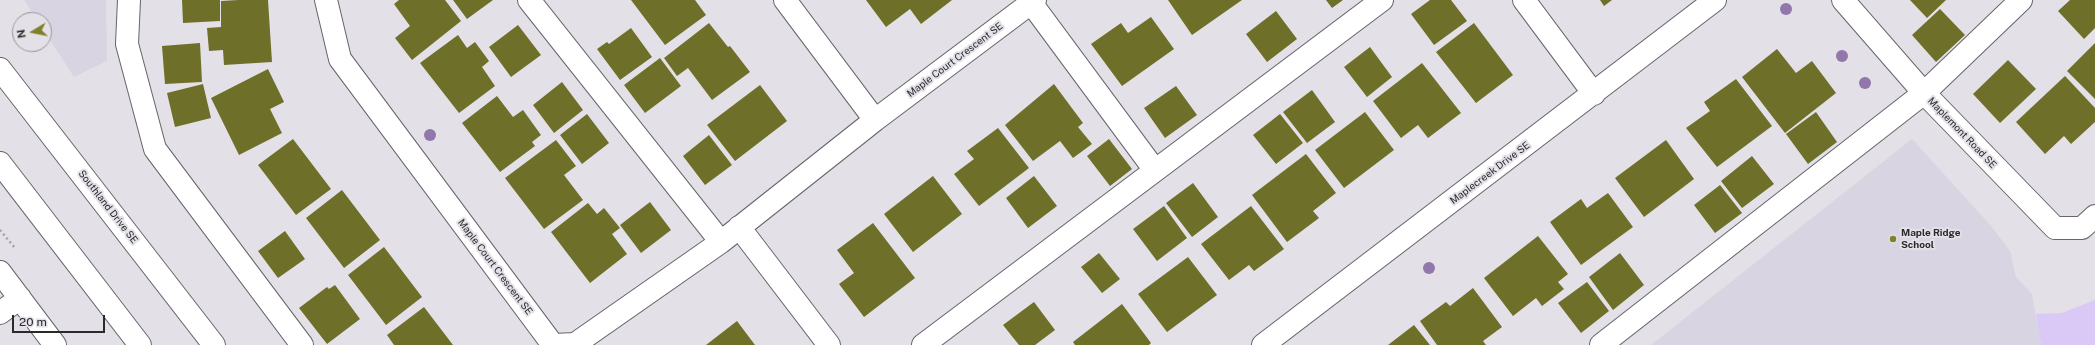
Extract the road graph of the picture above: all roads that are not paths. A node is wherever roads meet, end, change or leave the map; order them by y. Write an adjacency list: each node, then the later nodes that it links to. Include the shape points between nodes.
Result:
1 (129, 0): 27 (street, via 126,44 155,149)
2 (326, 0): 19 (street, Maple Court Crescent SE, via 340,59 553,345 575,344)
3 (529, 0): 19 (street)
4 (785, 0): 14 (street)
5 (1382, 0): 16 (street)
6 (1524, 0): 13 (street)
7 (1715, 0): 13 (street, Maplecreek Drive SE)
8 (1843, 0): 12 (street, Maplemont Road SE)
9 (2021, 0): 12 (street)
10 (1031, 1): 14 (street, Maple Court Crescent SE); 16 (street)
11 (0, 69): 26 (street, Southland Drive SE)
12 (1924, 93): 17 (street, Maplemont Road SE, via 2055,228 2082,228); 31 (street)
13 (1594, 94): 23 (street, Maplecreek Drive SE)
14 (875, 120): 18 (street, Maple Court Crescent SE)
15 (0, 163): 25 (street)
16 (1154, 169): 29 (street)
17 (2095, 216)
18 (739, 227): 19 (street, Maple Court Crescent SE); 28 (street)
19 (721, 242)
20 (0, 272): 21 (street)
21 (20, 298): 22 (street); 24 (street)
22 (0, 313)
23 (1285, 339): 30 (street, Maplecreek Drive SE)
24 (56, 345)
25 (140, 345)
26 (214, 345)
27 (302, 345)
28 (829, 345)
29 (923, 345)
30 (1263, 345)
31 (1601, 345)

